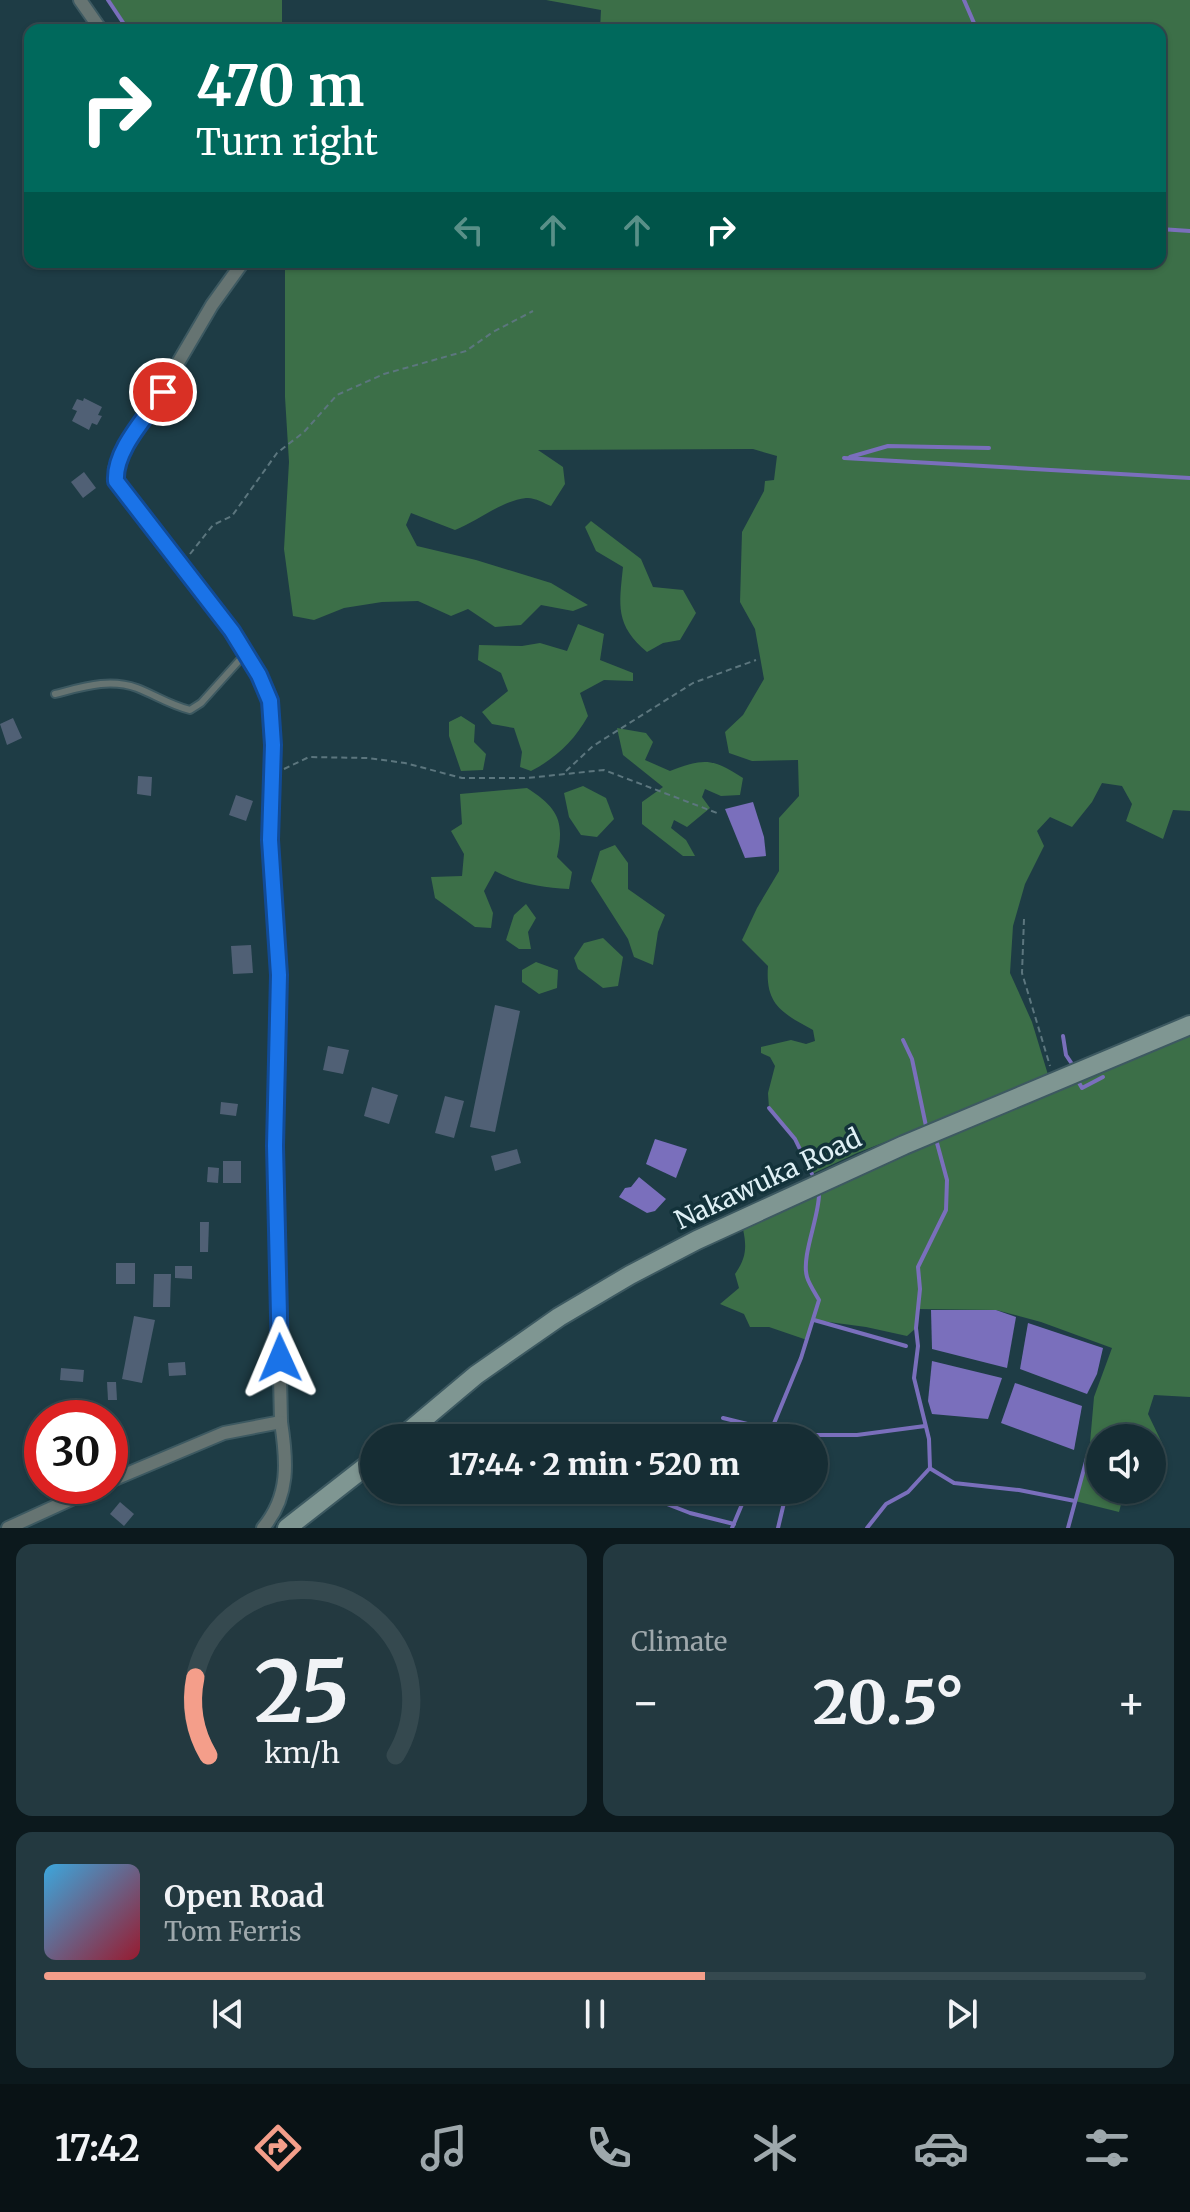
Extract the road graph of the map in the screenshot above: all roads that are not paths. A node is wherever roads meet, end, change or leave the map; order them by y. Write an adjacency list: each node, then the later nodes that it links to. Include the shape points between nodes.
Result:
1 (80, 0): 2 (street)
2 (97, 24)
3 (239, 268): 4 (street, via 115,469 126,496)
4 (246, 653): 5 (lane, via 190,710 136,688 102,683); 7 (street, via 270,701 273,745 270,840 279,975 275,1146)
5 (55, 694)
6 (1190, 1025): 8 (main road, Nakawuka Road, via 904,1145 697,1240 559,1317)
7 (281, 1422): 10 (street, via 224,1433); 13 (street, via 285,1483)
8 (418, 1424)
9 (360, 1471): 14 (main road)
10 (128, 1473)
11 (61, 1504): 12 (street)
12 (8, 1528)
13 (263, 1528)
14 (287, 1528)

